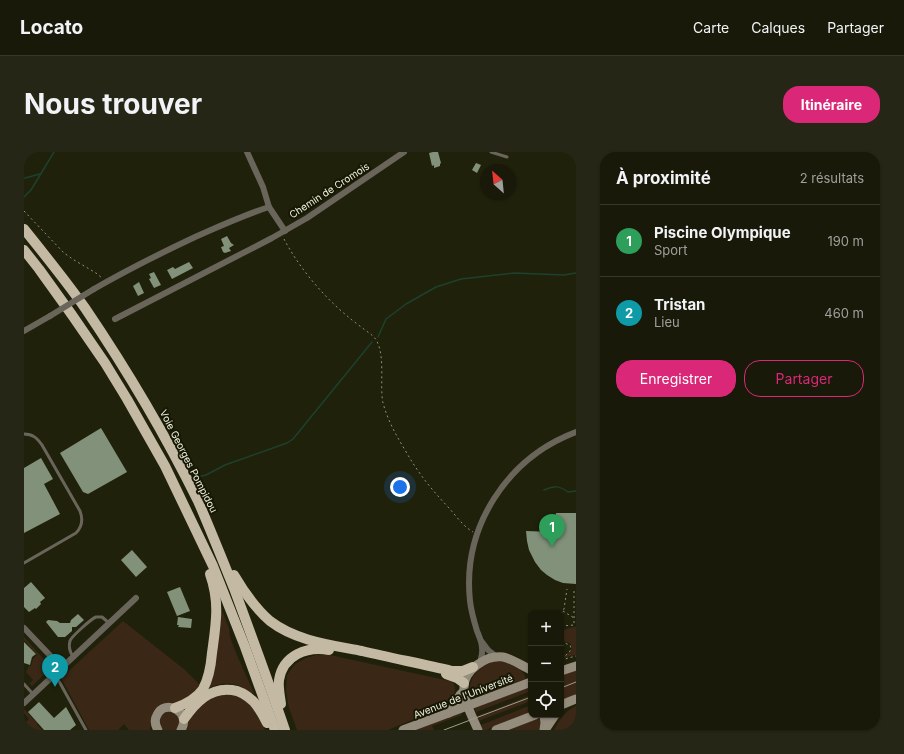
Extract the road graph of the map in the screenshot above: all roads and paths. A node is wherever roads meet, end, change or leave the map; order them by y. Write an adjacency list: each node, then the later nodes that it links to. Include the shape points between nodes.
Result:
1 (247, 152): 5 (street)
2 (404, 152): 8 (street, Chemin de Cromois)
3 (491, 152): 4 (lane)
4 (507, 157)
5 (269, 207): 8 (street); 10 (street, via 201,234)
6 (24, 211): 10 (path, via 64,253 96,273)
7 (24, 229): 17 (highway, Voie Georges Pompidou, via 84,307 139,392 179,463)
8 (283, 232): 11 (street, Chemin de Cromois); 15 (path, via 286,244 315,284 379,344 382,394 388,419 395,434 431,490 466,527)
9 (24, 250): 16 (highway, via 76,321 127,399 165,466)
10 (106, 283): 12 (street, bridge)
11 (115, 319)
12 (24, 331)
13 (576, 432): 15 (street, via 550,444 513,473 491,504)
14 (24, 434): 18 (lane, via 34,435 42,445 82,518 81,526 76,533)
15 (477, 534): 29 (street, via 472,552 469,588 472,612)
16 (202, 545): 54 (highway, via 217,608 211,659 202,690 190,701); 65 (highway, via 229,605)
17 (217, 546): 38 (highway, via 242,590 256,607 271,621 289,632 319,642 452,671 463,671); 66 (highway, Voie Georges Pompidou)
18 (24, 563)
19 (567, 588): 23 (path)
20 (574, 590): 22 (path)
21 (136, 598): 26 (street)
22 (575, 602): 25 (path)
23 (562, 610)
24 (564, 612): 25 (path)
25 (574, 618): 27 (path, via 574,624)
26 (109, 623): 33 (street); 33 (lane, via 102,617 91,620 71,639 69,647)
27 (564, 626)
28 (24, 628): 41 (street)
29 (481, 641): 34 (street); 38 (street, via 482,652)
30 (564, 643): 31 (path, via 571,648)
31 (564, 656)
32 (576, 656): 35 (path)
33 (72, 657): 41 (street)
34 (497, 657): 38 (main road, via 488,658); 39 (main road, via 511,659)
35 (564, 659)
36 (576, 660): 37 (main road)
37 (564, 664)
38 (477, 665): 48 (main road, via 470,672)
39 (521, 665): 42 (main road); 45 (main road)
40 (576, 666): 43 (main road)
41 (62, 668): 44 (street)
42 (528, 668)
43 (564, 670)
44 (55, 674): 49 (street); 62 (lane)
45 (528, 675)
46 (528, 683): 53 (main road, Avenue de l'Université)
47 (24, 684): 49 (lane)
48 (464, 687): 53 (main road); 56 (main road); 66 (highway, via 458,678 450,675 323,649 306,650 288,661 280,675 279,691)
49 (33, 694): 51 (street)
50 (574, 700): 52 (main road); 55 (main road)
51 (24, 703)
52 (564, 704)
53 (468, 706): 56 (main road, Avenue de l'Université); 68 (main road)
54 (175, 708): 60 (main road); 61 (main road, via 161,710 156,716)
55 (564, 708)
56 (449, 713): 67 (main road, Avenue de l'Université)
57 (528, 718): 69 (main road)
58 (544, 718): 70 (main road)
59 (553, 718): 70 (main road)
60 (184, 719): 63 (main road); 64 (highway, via 191,708 207,695 230,690 246,695 254,702)
61 (156, 729)
62 (86, 730)
63 (181, 730)
64 (271, 730)
65 (275, 730)
66 (286, 730)
67 (403, 730)
68 (478, 730)
69 (496, 730)
70 (545, 730)

